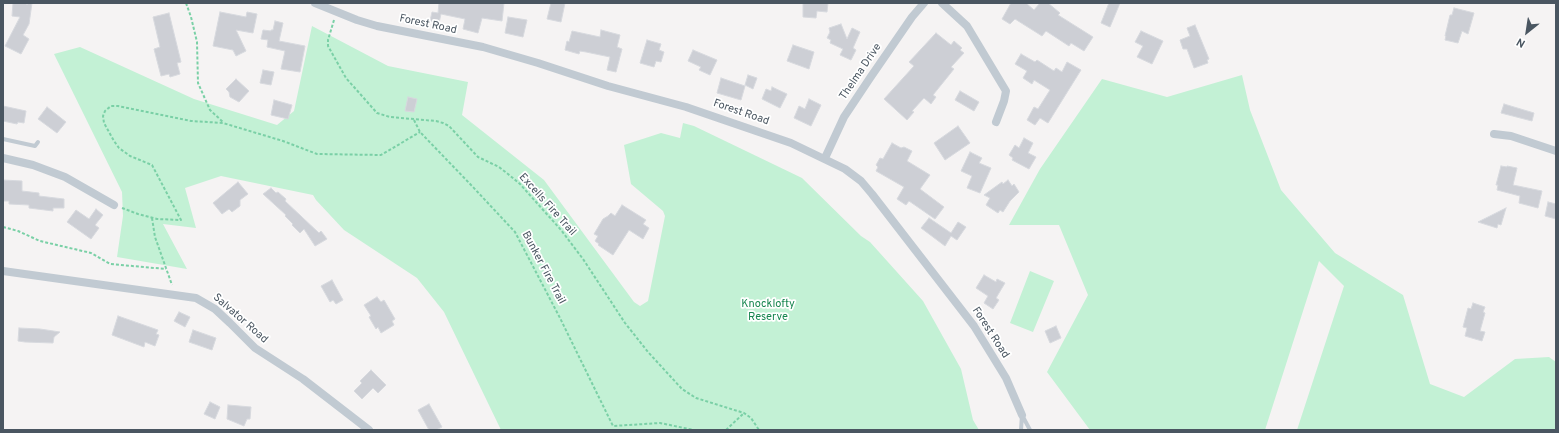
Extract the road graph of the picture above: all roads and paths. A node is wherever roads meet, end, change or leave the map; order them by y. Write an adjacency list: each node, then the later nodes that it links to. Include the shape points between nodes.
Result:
1 (186, 3): 8 (path, via 197,42 198,83 210,110)
2 (315, 3): 5 (street, Forest Road)
3 (924, 3): 15 (street, Thelma Drive, via 844,117)
4 (942, 3): 7 (street, via 967,26 1006,92)
5 (336, 12): 6 (path, Excells Fire Trail, via 328,46 346,78 377,113); 15 (street, Forest Road, via 377,26 483,47 538,62 608,86 729,121)
6 (414, 120): 9 (path, Bunker Fire Trail); 22 (path, Excells Fire Trail, via 436,121 449,126 478,157 499,167 520,184 583,259 625,323 682,389 696,398)
7 (996, 122)
8 (224, 123): 9 (path, via 317,154 381,155); 17 (path, via 191,121 118,106 112,106 105,111 104,123 114,142 130,156 152,165 181,220)
9 (420, 132): 25 (path, Bunker Fire Trail, via 515,232 613,426 660,423)
10 (1494, 134): 13 (street, via 1511,136)
11 (3, 139): 12 (lane, via 35,146)
12 (38, 142)
13 (1556, 151)
14 (3, 158): 16 (street, via 33,165 65,177)
15 (825, 158): 23 (street, Forest Road, via 861,181 970,320 1006,378)
16 (114, 205): 17 (path)
17 (152, 218): 19 (path, via 155,238)
18 (3, 228): 19 (path, via 18,231 40,241 91,253 110,264)
19 (166, 269): 21 (path)
20 (3, 271): 21 (street, Salvator Road)
21 (177, 294): 24 (street, Salvator Road, via 196,298 210,306 256,348 303,379)
22 (744, 413): 26 (path); 27 (path)
23 (1022, 415): 28 (lane); 29 (lane, Forest Road)
24 (369, 430)
25 (694, 430)
26 (726, 430)
27 (759, 430)
28 (1021, 430)
29 (1030, 430)

